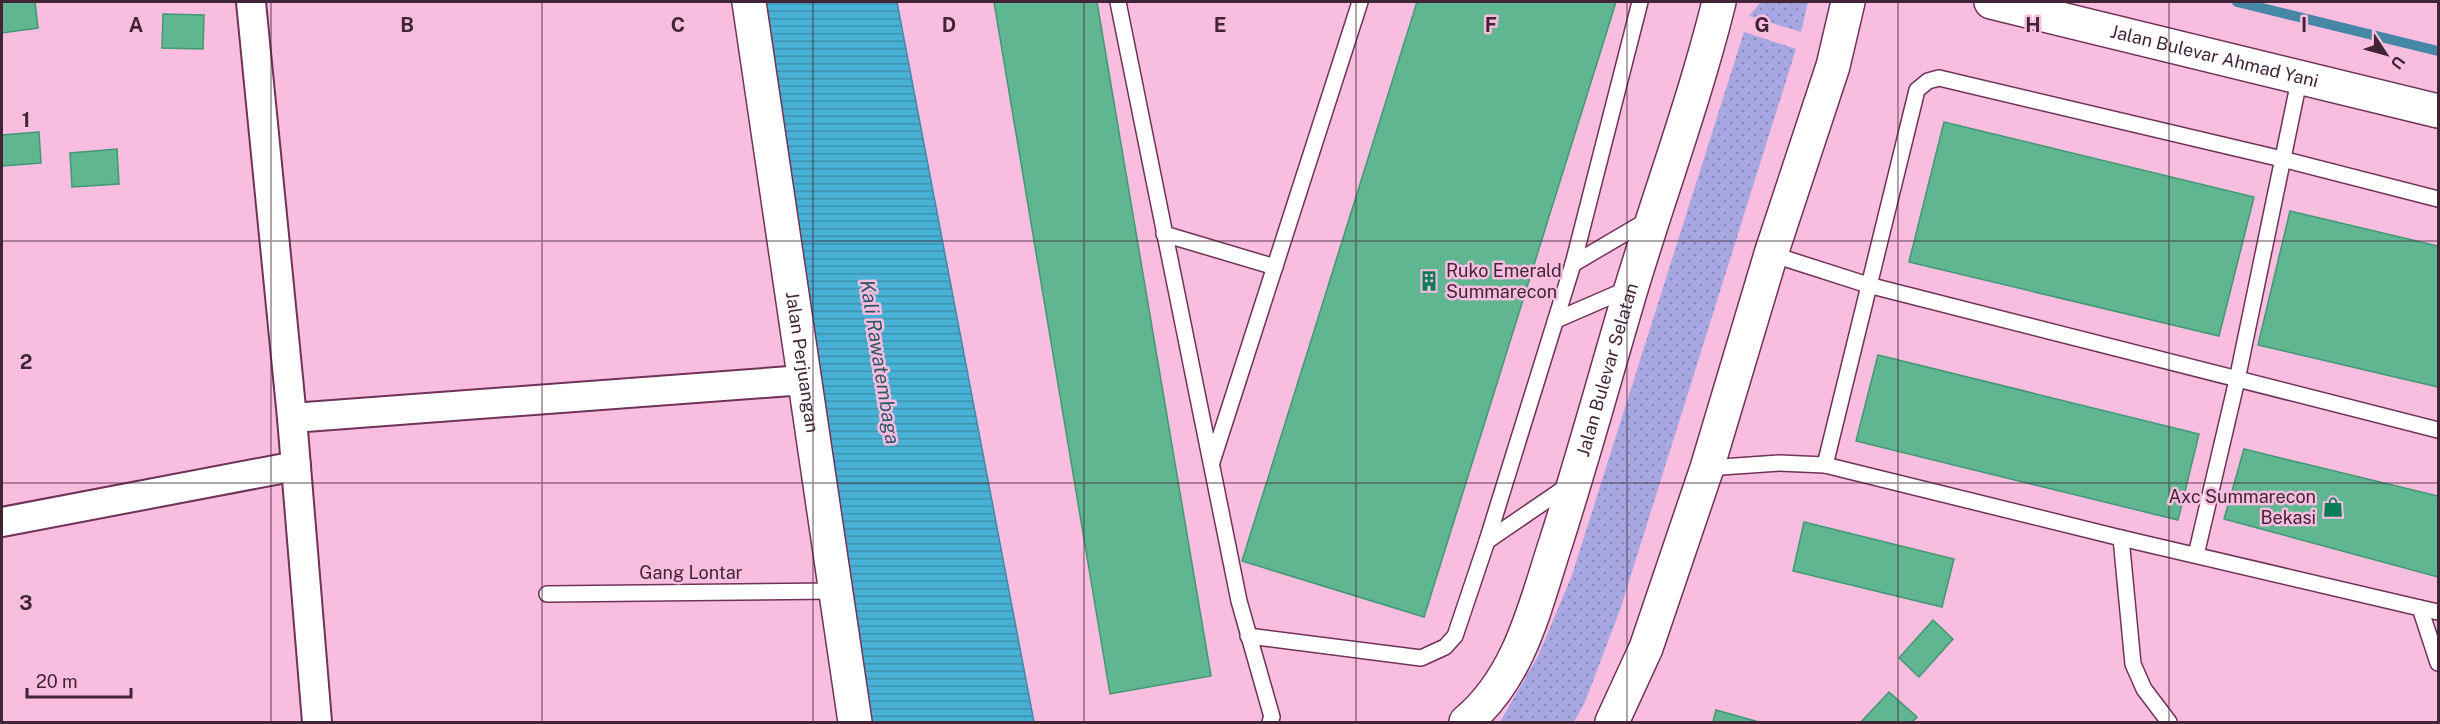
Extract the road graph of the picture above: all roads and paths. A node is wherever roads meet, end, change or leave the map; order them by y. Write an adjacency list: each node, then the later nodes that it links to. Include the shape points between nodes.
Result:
1 (251, 2): 23 (street)
2 (749, 2): 21 (main road, Jalan Perjuangan)
3 (1118, 2): 14 (lane)
4 (1360, 2): 17 (lane)
5 (1640, 2): 16 (lane)
6 (1719, 2): 13 (main road, Jalan Bulevar Selatan)
7 (1848, 2): 15 (main road, via 1833,66)
8 (1991, 2): 9 (main road, Jalan Bulevar Ahmad Yani)
9 (2300, 76): 10 (main road, Jalan Bulevar Ahmad Yani); 11 (lane)
10 (2439, 111)
11 (2282, 159): 12 (lane); 18 (lane, via 1936,78 1917,90); 22 (lane)
12 (2439, 199)
13 (1654, 216): 16 (lane); 19 (main road, Jalan Bulevar Selatan)
14 (1164, 234): 17 (lane); 25 (lane)
15 (1771, 254): 18 (lane); 28 (main road)
16 (1573, 264): 20 (lane)
17 (1275, 267): 25 (lane)
18 (1869, 285): 22 (lane); 26 (lane)
19 (1632, 287): 20 (lane); 29 (main road, Jalan Bulevar Selatan)
20 (1556, 320): 32 (lane)
21 (804, 380): 23 (street); 34 (main road, Jalan Perjuangan)
22 (2236, 380): 24 (lane); 33 (lane)
23 (292, 418): 27 (street)
24 (2439, 430)
25 (1211, 465): 38 (lane)
26 (1825, 465): 28 (lane, via 1779,463); 31 (lane)
27 (296, 466): 30 (street); 41 (street)
28 (1707, 468): 44 (main road, via 1646,648)
29 (1576, 480): 32 (lane); 40 (main road, Jalan Bulevar Selatan, via 1522,645 1503,680)
30 (2, 522)
31 (2121, 538): 33 (lane); 45 (lane, via 2133,664 2144,689)
32 (1487, 541): 38 (lane, via 1455,636 1432,654 1407,657)
33 (2196, 555): 36 (lane)
34 (835, 591): 35 (lane, Gang Lontar); 42 (main road, Jalan Perjuangan)
35 (547, 594)
36 (2420, 608): 37 (lane); 39 (lane)
37 (2439, 612)
38 (1248, 636): 43 (lane, via 1272,717)
39 (2439, 663)
40 (1468, 722)
41 (317, 723)
42 (855, 723)
43 (1270, 723)
44 (1612, 723)
45 (2169, 723)

